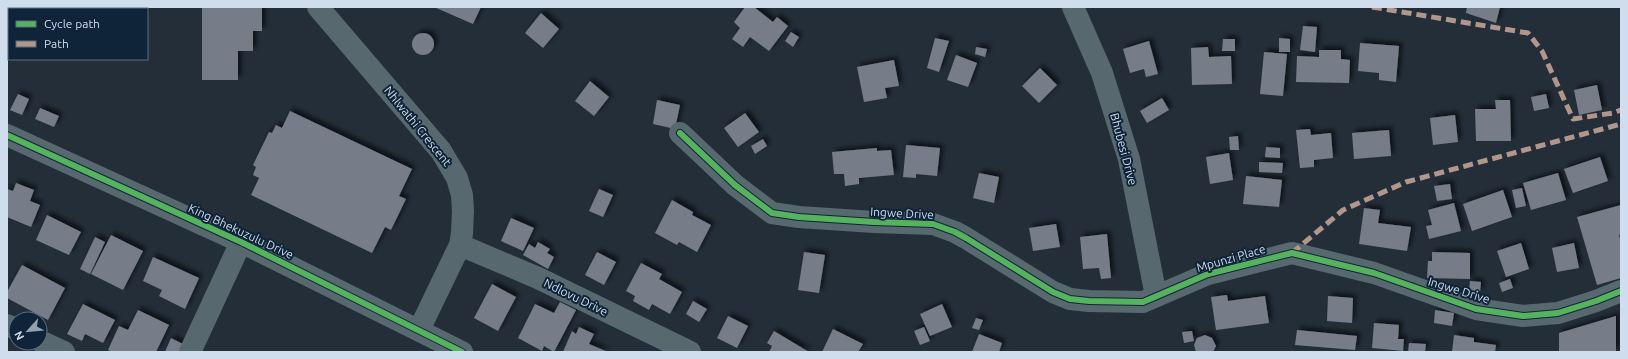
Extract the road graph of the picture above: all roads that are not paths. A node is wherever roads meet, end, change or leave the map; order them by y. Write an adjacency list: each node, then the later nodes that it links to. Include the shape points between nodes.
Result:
1 (318, 7): 6 (street, Nhlwathi Crescent, via 450,165 462,195)
2 (1073, 7): 9 (street, Bhubesi Drive, via 1102,73 1129,159)
3 (7, 134): 5 (street, King Bhekuzulu Drive)
4 (680, 134): 9 (street, Ingwe Drive, via 735,185 776,214 933,224 955,232 1053,292 1070,298 1143,302)
5 (241, 242): 10 (street, King Bhekuzulu Drive); 13 (street)
6 (460, 245): 10 (street, Nhlwathi Crescent); 15 (street, Ndlovu Drive, via 538,278)
7 (1292, 253): 8 (street, Ingwe Drive, via 1374,273 1476,309 1523,316 1558,312); 9 (street, Mpunzi Place, via 1208,274)
8 (1621, 291)
9 (1156, 296)
10 (420, 330): 14 (street, King Bhekuzulu Drive)
11 (48, 345): 12 (street)
12 (64, 352)
13 (190, 352)
14 (462, 352)
15 (690, 352)

